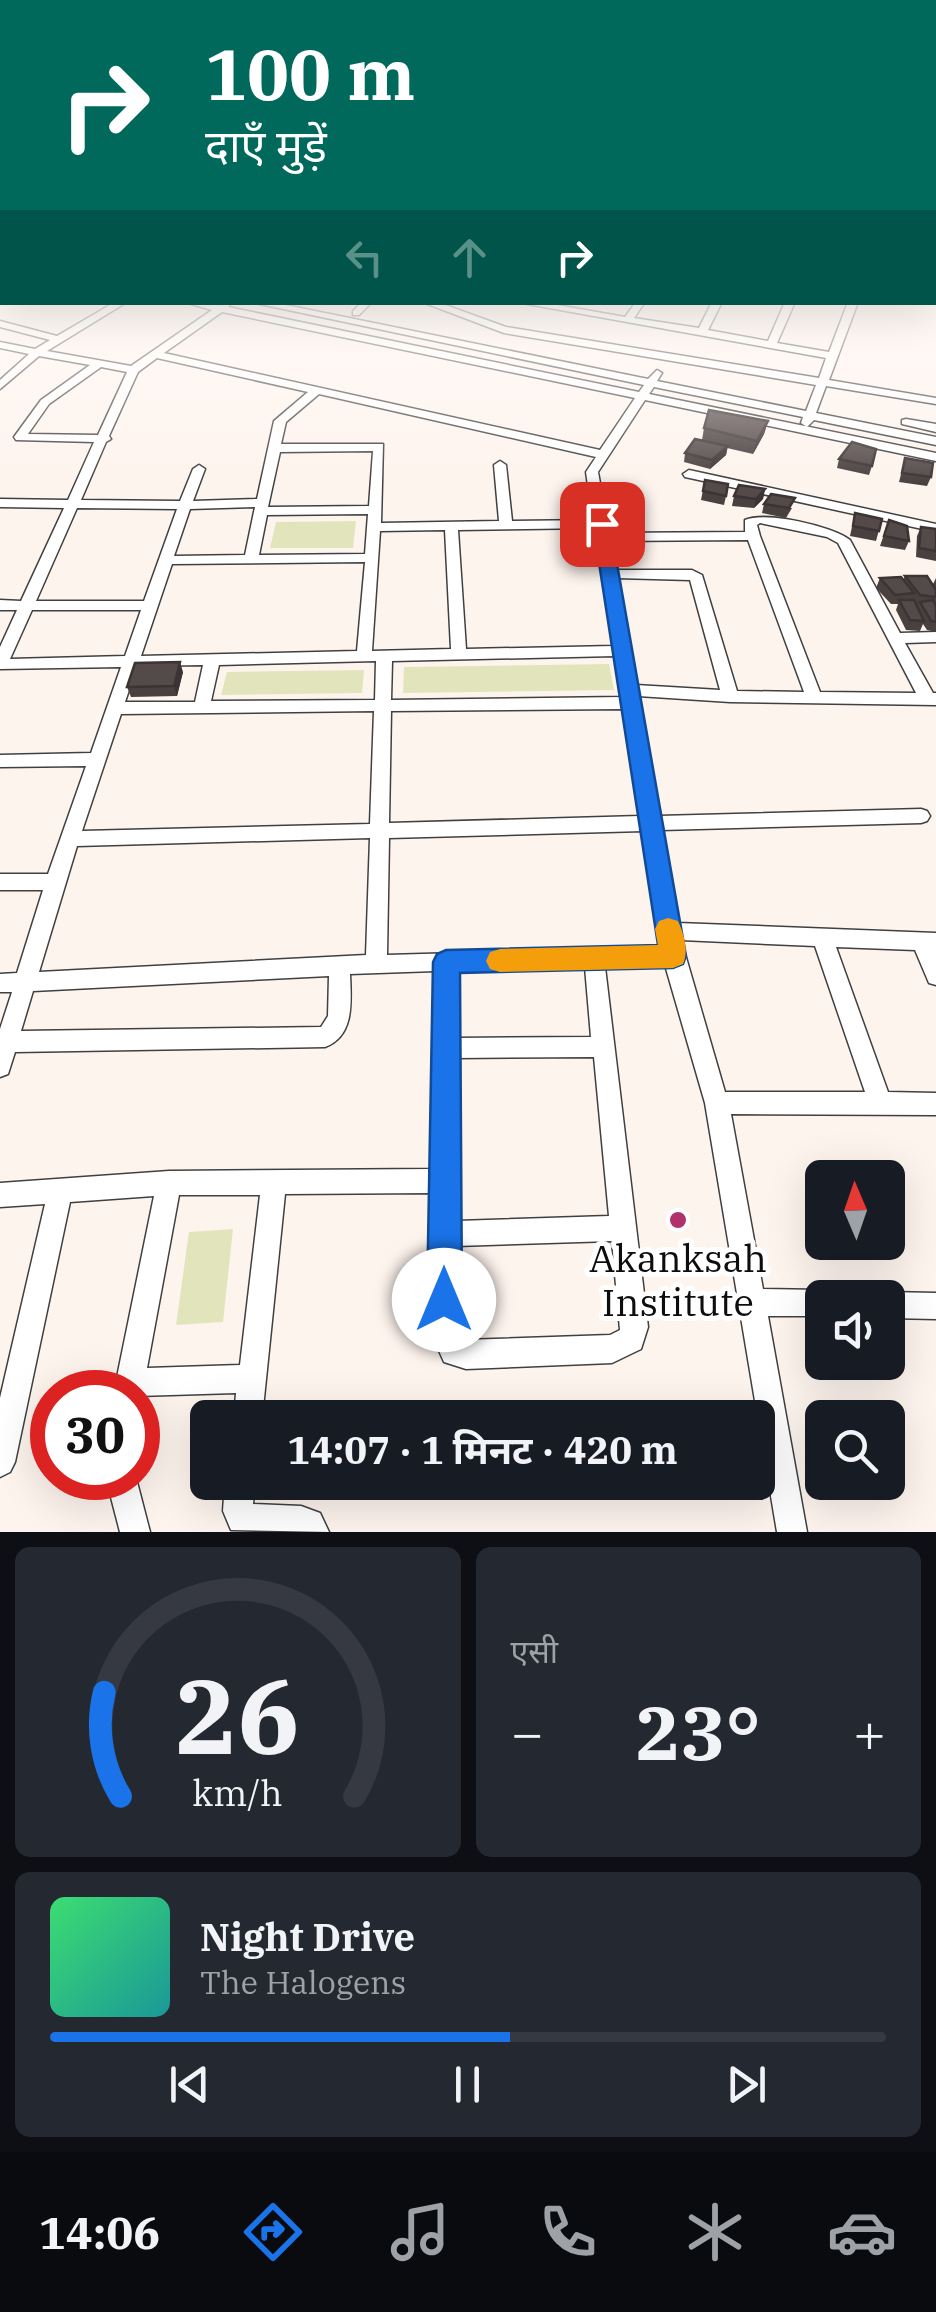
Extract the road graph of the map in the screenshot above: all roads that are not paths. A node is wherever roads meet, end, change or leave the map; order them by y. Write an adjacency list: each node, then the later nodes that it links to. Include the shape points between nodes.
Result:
1 (51, 341): 13 (street)
2 (171, 341): 15 (street)
3 (418, 341): 22 (street)
4 (445, 341): 22 (street)
5 (497, 341): 18 (street)
6 (570, 341): 14 (street)
7 (636, 341): 14 (street)
8 (752, 341): 12 (street)
9 (773, 341): 12 (street)
10 (838, 341): 16 (street)
11 (0, 345): 13 (street)
12 (771, 345): 16 (street)
13 (37, 352): 17 (street); 19 (street)
14 (630, 352): 18 (street); 21 (street)
15 (152, 354): 20 (street); 24 (street)
16 (833, 356): 21 (street)
17 (99, 364): 20 (street); 29 (street, via 45,402 20,437)
18 (622, 366): 22 (street)
19 (6, 370): 23 (street)
20 (134, 370): 29 (street)
21 (822, 383): 25 (street); 26 (street)
22 (650, 384): 26 (street); 28 (street); 32 (street)
23 (0, 386)
24 (317, 390): 31 (street, via 283,416); 32 (street)
25 (936, 401)
26 (813, 409): 27 (street); 28 (street); 30 (street)
27 (936, 428)
28 (803, 430): 33 (street)
29 (105, 439): 37 (street)
30 (936, 440)
31 (274, 448): 40 (street); 41 (street, via 375,445)
32 (600, 454): 46 (street, via 592,472)
33 (936, 457)
34 (500, 465): 43 (street)
35 (199, 468): 39 (street)
36 (689, 474): 45 (street)
37 (76, 502): 38 (street); 39 (street); 55 (street)
38 (0, 503)
39 (185, 505): 40 (street); 50 (street)
40 (263, 507): 41 (street); 49 (street)
41 (376, 510): 44 (street)
42 (452, 526): 43 (street); 44 (street); 60 (street)
43 (506, 526): 46 (street)
44 (376, 527): 48 (street)
45 (936, 528)
46 (602, 531): 47 (street); 51 (street)
47 (752, 536): 52 (street, via 750,523 760,520 838,537); 68 (street)
48 (372, 558): 49 (street); 61 (street)
49 (251, 559): 50 (street)
50 (168, 560): 56 (street)
51 (609, 574): 59 (street); 67 (street, via 678,571 697,578)
52 (866, 579): 53 (street); 57 (street)
53 (883, 579)
54 (0, 605): 55 (street)
55 (27, 606): 56 (street); 65 (street)
56 (151, 606): 64 (street)
57 (896, 638): 58 (street); 69 (street)
58 (936, 638)
59 (622, 651): 60 (street); 66 (street)
60 (460, 654): 62 (street)
61 (364, 656): 62 (street); 63 (street)
62 (384, 656): 70 (street)
63 (212, 660): 64 (street); 71 (street)
64 (132, 661): 65 (street); 72 (street)
65 (0, 664)
66 (630, 696): 67 (street); 70 (street); 76 (street)
67 (730, 696): 68 (street)
68 (814, 697): 69 (street)
69 (932, 698)
70 (383, 703): 71 (street); 77 (street)
71 (202, 706): 72 (street)
72 (115, 708): 73 (street)
73 (96, 759): 74 (street); 78 (street)
74 (0, 761)
75 (921, 816): 76 (street)
76 (650, 821): 77 (street); 81 (street)
77 (379, 831): 78 (street); 87 (street)
78 (70, 838): 80 (street)
79 (0, 882): 80 (street)
80 (55, 882): 91 (street)
81 (669, 931): 82 (street); 84 (street)
82 (823, 938): 83 (street); 96 (street)
83 (929, 942): 89 (street)
84 (673, 956): 85 (street); 97 (street)
85 (594, 958): 86 (street); 93 (street)
86 (446, 962): 87 (street); 94 (street)
87 (376, 964): 88 (street)
88 (340, 966): 91 (street); 92 (street, via 338,1023 326,1037)
89 (936, 976)
90 (0, 983): 91 (street)
91 (24, 983): 92 (street)
92 (4, 1042): 95 (street)
93 (605, 1047): 94 (street); 104 (street)
94 (445, 1048): 99 (street)
95 (0, 1066)
96 (880, 1102): 97 (street); 98 (street)
97 (717, 1104): 106 (street)
98 (936, 1104)
99 (444, 1181): 100 (street); 105 (street)
100 (274, 1182): 101 (street); 111 (street)
101 (169, 1183): 102 (street); 110 (street)
102 (60, 1192): 103 (street); 113 (street)
103 (0, 1195)
104 (624, 1228): 105 (street); 105 (street, via 634,1327 624,1346 466,1355 444,1333)
105 (444, 1234)
106 (753, 1302): 107 (street); 120 (street)
107 (805, 1303)
108 (905, 1305): 109 (street)
109 (936, 1306)
110 (132, 1370)
111 (252, 1379): 112 (street); 114 (street)
112 (160, 1385)
113 (8, 1388): 115 (street)
114 (250, 1400)
115 (0, 1462)
116 (127, 1500): 118 (street)
117 (239, 1500): 119 (street, via 242,1519 301,1521)
118 (136, 1532)
119 (314, 1532)
120 (792, 1532)

